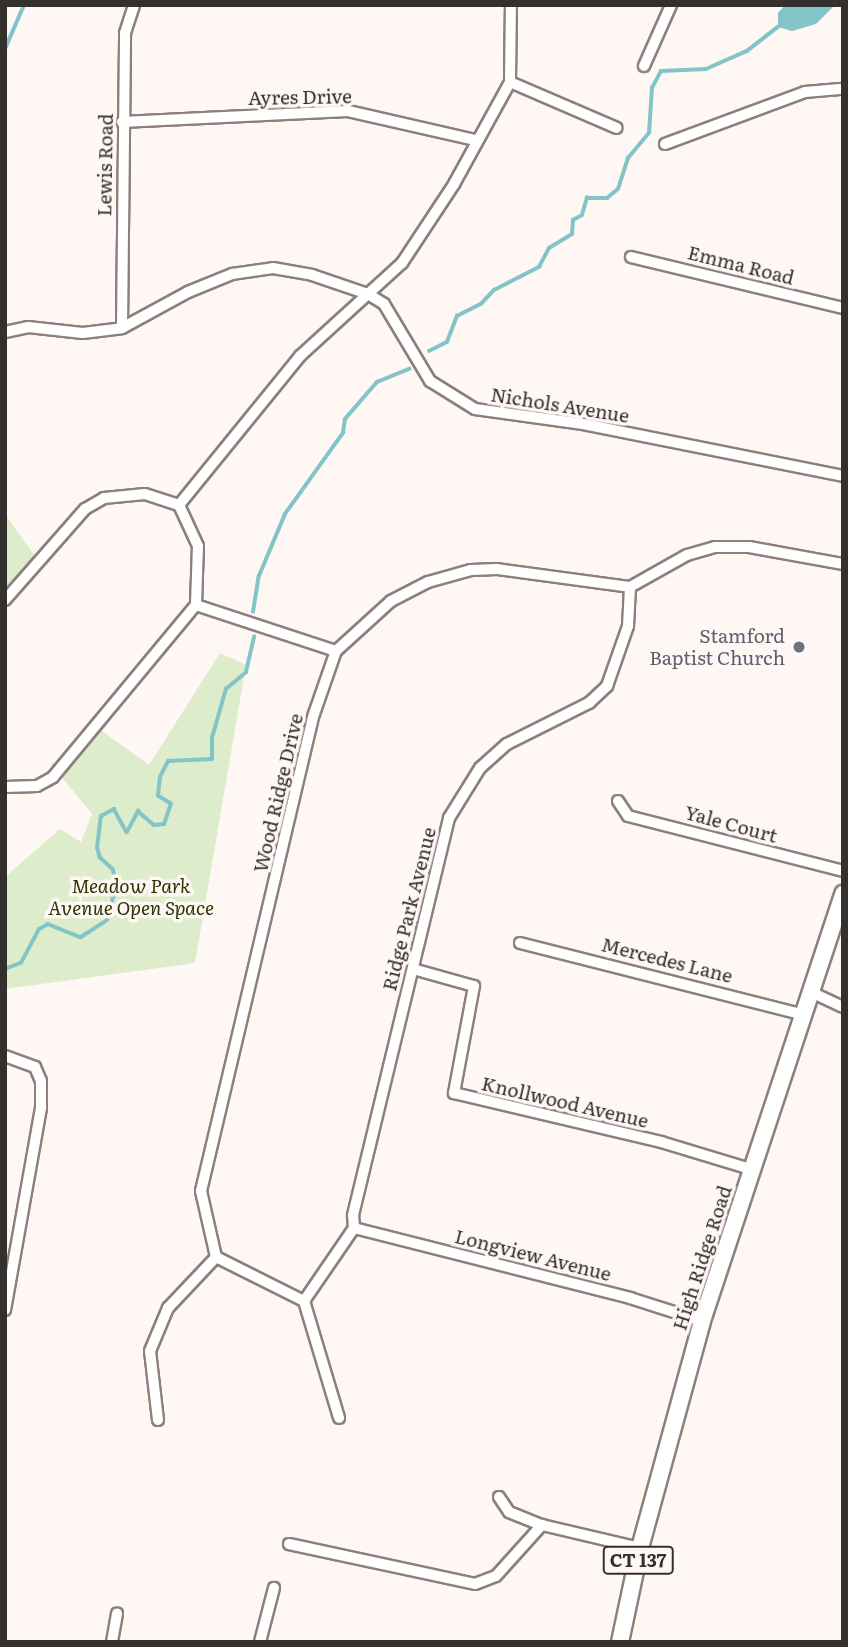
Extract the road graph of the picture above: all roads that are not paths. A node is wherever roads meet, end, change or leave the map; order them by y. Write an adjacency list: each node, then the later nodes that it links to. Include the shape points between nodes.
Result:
1 (134, 5): 7 (street, Lewis Road, via 125,33)
2 (511, 5): 5 (street)
3 (671, 5): 4 (street)
4 (644, 66)
5 (510, 82): 8 (street); 9 (street)
6 (843, 89): 10 (street, via 805,92)
7 (122, 122): 9 (street, Ayres Drive, via 348,111); 14 (street, Lewis Road)
8 (617, 128)
9 (476, 140): 12 (street, via 454,184 402,263)
10 (666, 144)
11 (631, 257): 13 (street, Emma Road)
12 (368, 294): 14 (street, Nichols Avenue, via 273,268 199,287); 16 (street, Nichols Avenue, via 384,304 430,381 475,409 583,424); 17 (street, via 300,356)
13 (843, 308)
14 (122, 328): 15 (street, Nichols Avenue, via 90,333 28,327)
15 (5, 332)
16 (843, 476)
17 (179, 505): 20 (street, via 145,494 104,498 85,509); 21 (street, via 198,546)
18 (843, 564): 19 (street, via 749,547 715,547 687,555)
19 (630, 587): 22 (street, Wood Ridge Drive, via 497,569 471,570 428,582 391,601); 28 (street, Ridge Park Avenue, via 628,626 607,686 589,703 507,744 480,768 463,792 439,851)
20 (5, 600)
21 (197, 605): 22 (street); 23 (street, via 53,777 37,786)
22 (336, 651): 35 (street, Wood Ridge Drive, via 314,714 201,1191)
23 (5, 787)
24 (618, 801): 25 (street, Yale Court, via 628,816)
25 (843, 871)
26 (843, 894): 29 (main road, High Ridge Road / CT 137)
27 (520, 943): 31 (street, Mercedes Lane)
28 (413, 969): 33 (street, Knollwood Avenue, via 474,986 454,1093 661,1142); 34 (street, Ridge Park Avenue, via 353,1215)
29 (813, 993): 30 (street); 31 (main road, High Ridge Road / CT 137)
30 (843, 1007)
31 (804, 1015): 33 (main road, High Ridge Road / CT 137)
32 (5, 1056): 37 (street, via 35,1067 41,1081)
33 (754, 1170): 38 (main road, High Ridge Road / CT 137)
34 (354, 1228): 36 (street, Ridge Park Avenue); 38 (street, Longview Avenue)
35 (216, 1257): 36 (street); 40 (street, via 169,1308 150,1351)
36 (304, 1301): 39 (street)
37 (5, 1310)
38 (702, 1321): 44 (main road, High Ridge Road / CT 137)
39 (339, 1418)
40 (158, 1420)
41 (499, 1497): 42 (street, via 509,1512)
42 (542, 1525): 43 (street, via 496,1576 475,1584); 44 (street)
43 (289, 1544)
44 (640, 1548): 49 (main road, High Ridge Road / CT 137)
45 (274, 1588): 48 (street)
46 (117, 1613): 47 (street)
47 (112, 1642)
48 (260, 1642)
49 (620, 1642)

